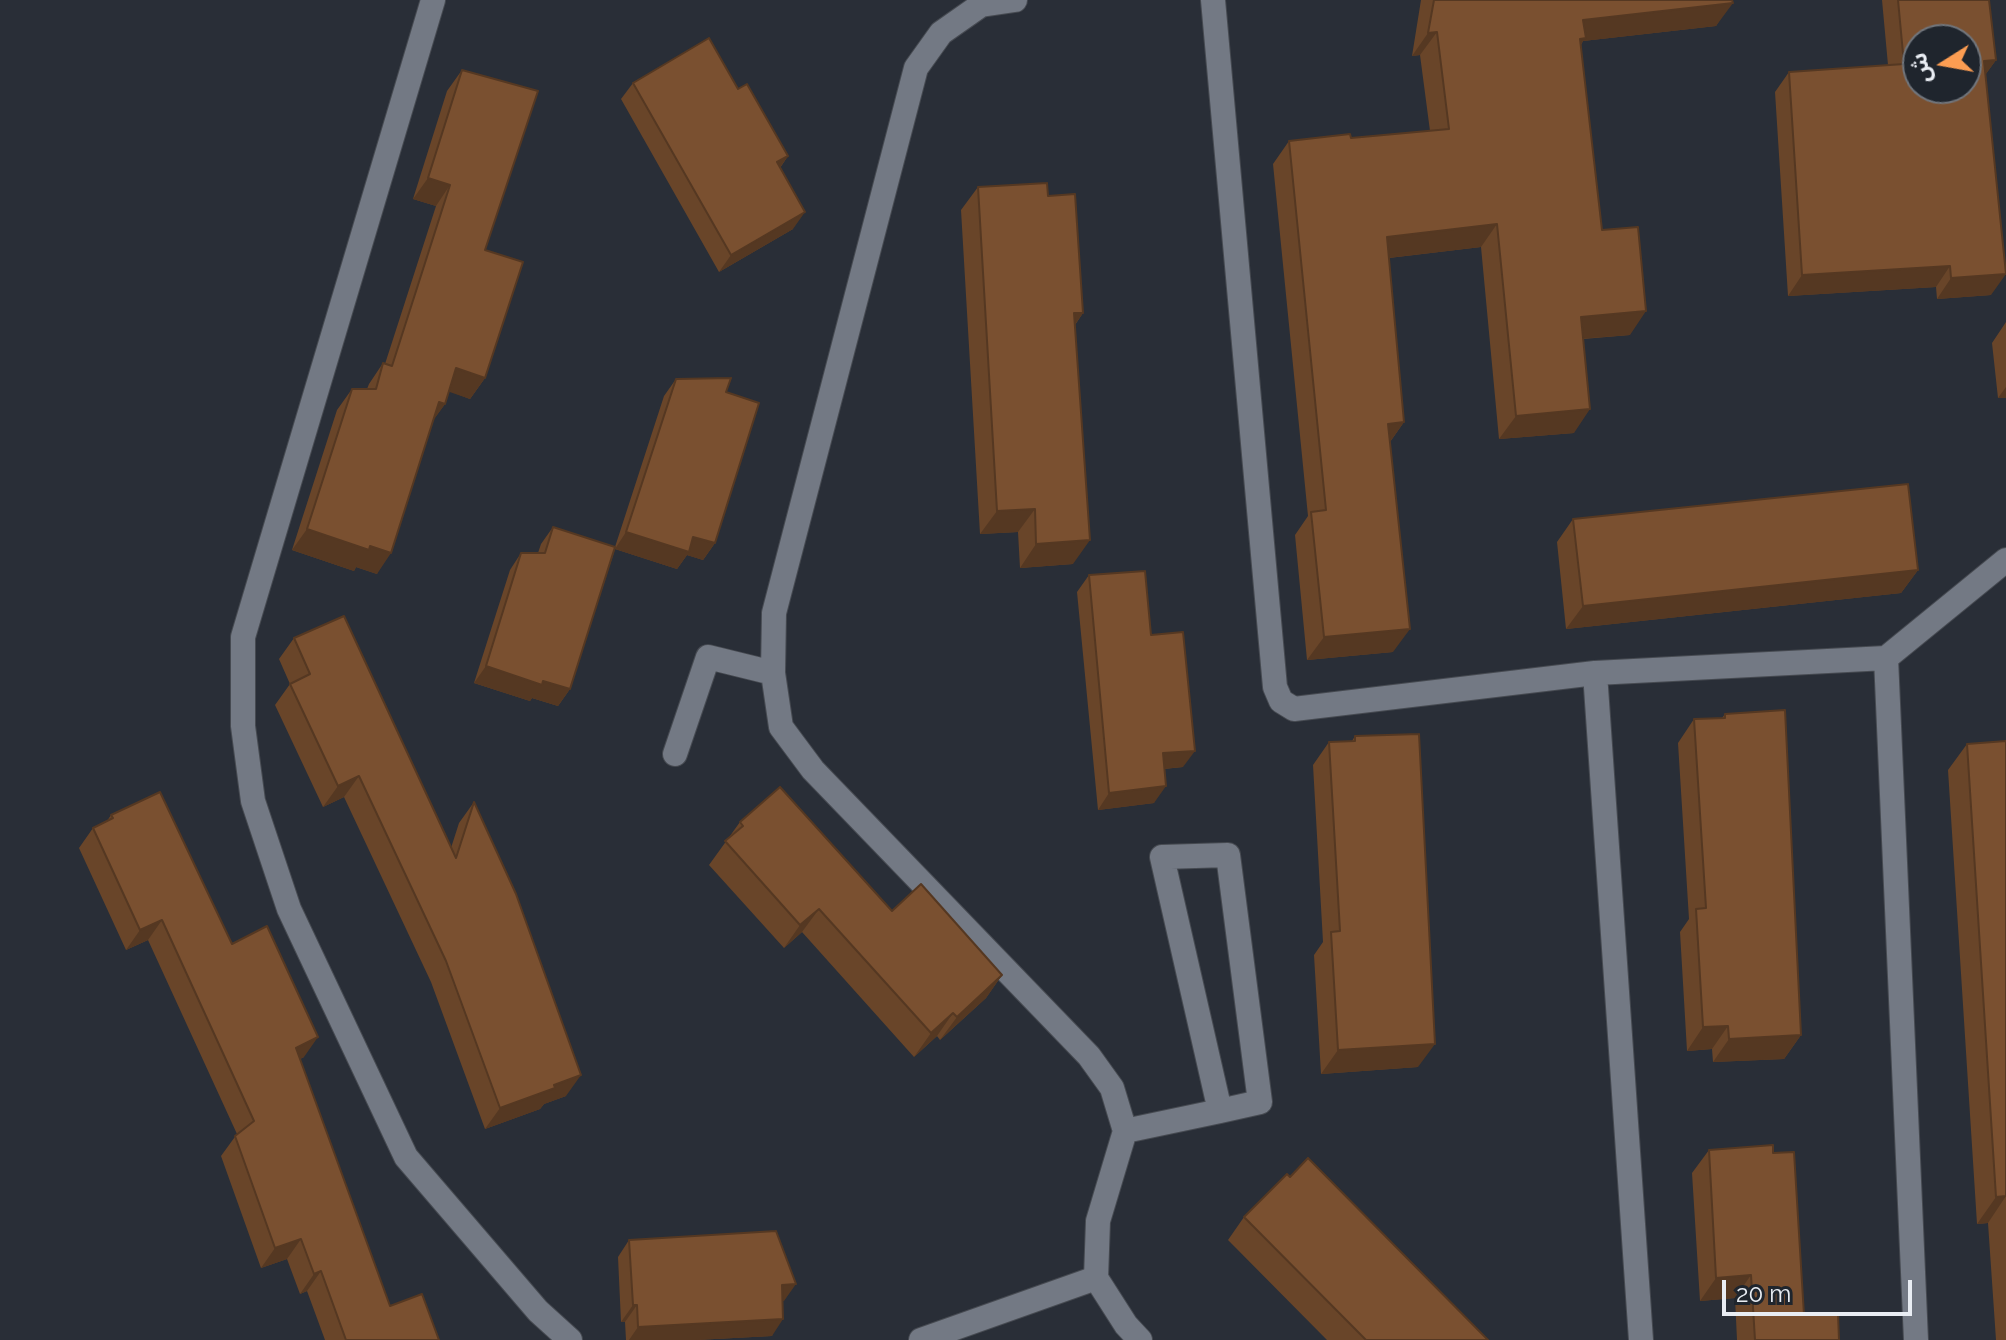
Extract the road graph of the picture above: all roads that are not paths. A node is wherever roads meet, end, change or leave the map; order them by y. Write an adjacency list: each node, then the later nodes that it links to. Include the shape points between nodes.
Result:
1 (433, 0): 12 (street, via 243,637 243,726 253,801 289,909 406,1157 538,1311)
2 (1015, 0): 6 (street, via 981,5 941,33 916,68 774,613)
3 (1213, 0): 7 (street, via 1275,687 1281,701 1294,709)
4 (2006, 560): 5 (street)
5 (1886, 658): 7 (street); 16 (street)
6 (773, 673): 8 (street, via 708,657); 10 (street, via 781,727 813,770 1089,1056 1112,1088)
7 (1595, 673): 15 (street)
8 (675, 754)
9 (1220, 1111): 9 (street, via 1260,1102 1228,855 1162,857); 10 (street)
10 (1125, 1131): 11 (street, via 1098,1221)
11 (1096, 1278): 13 (street); 14 (street)
12 (570, 1340)
13 (921, 1340)
14 (1140, 1340)
15 (1641, 1340)
16 (1916, 1340)

